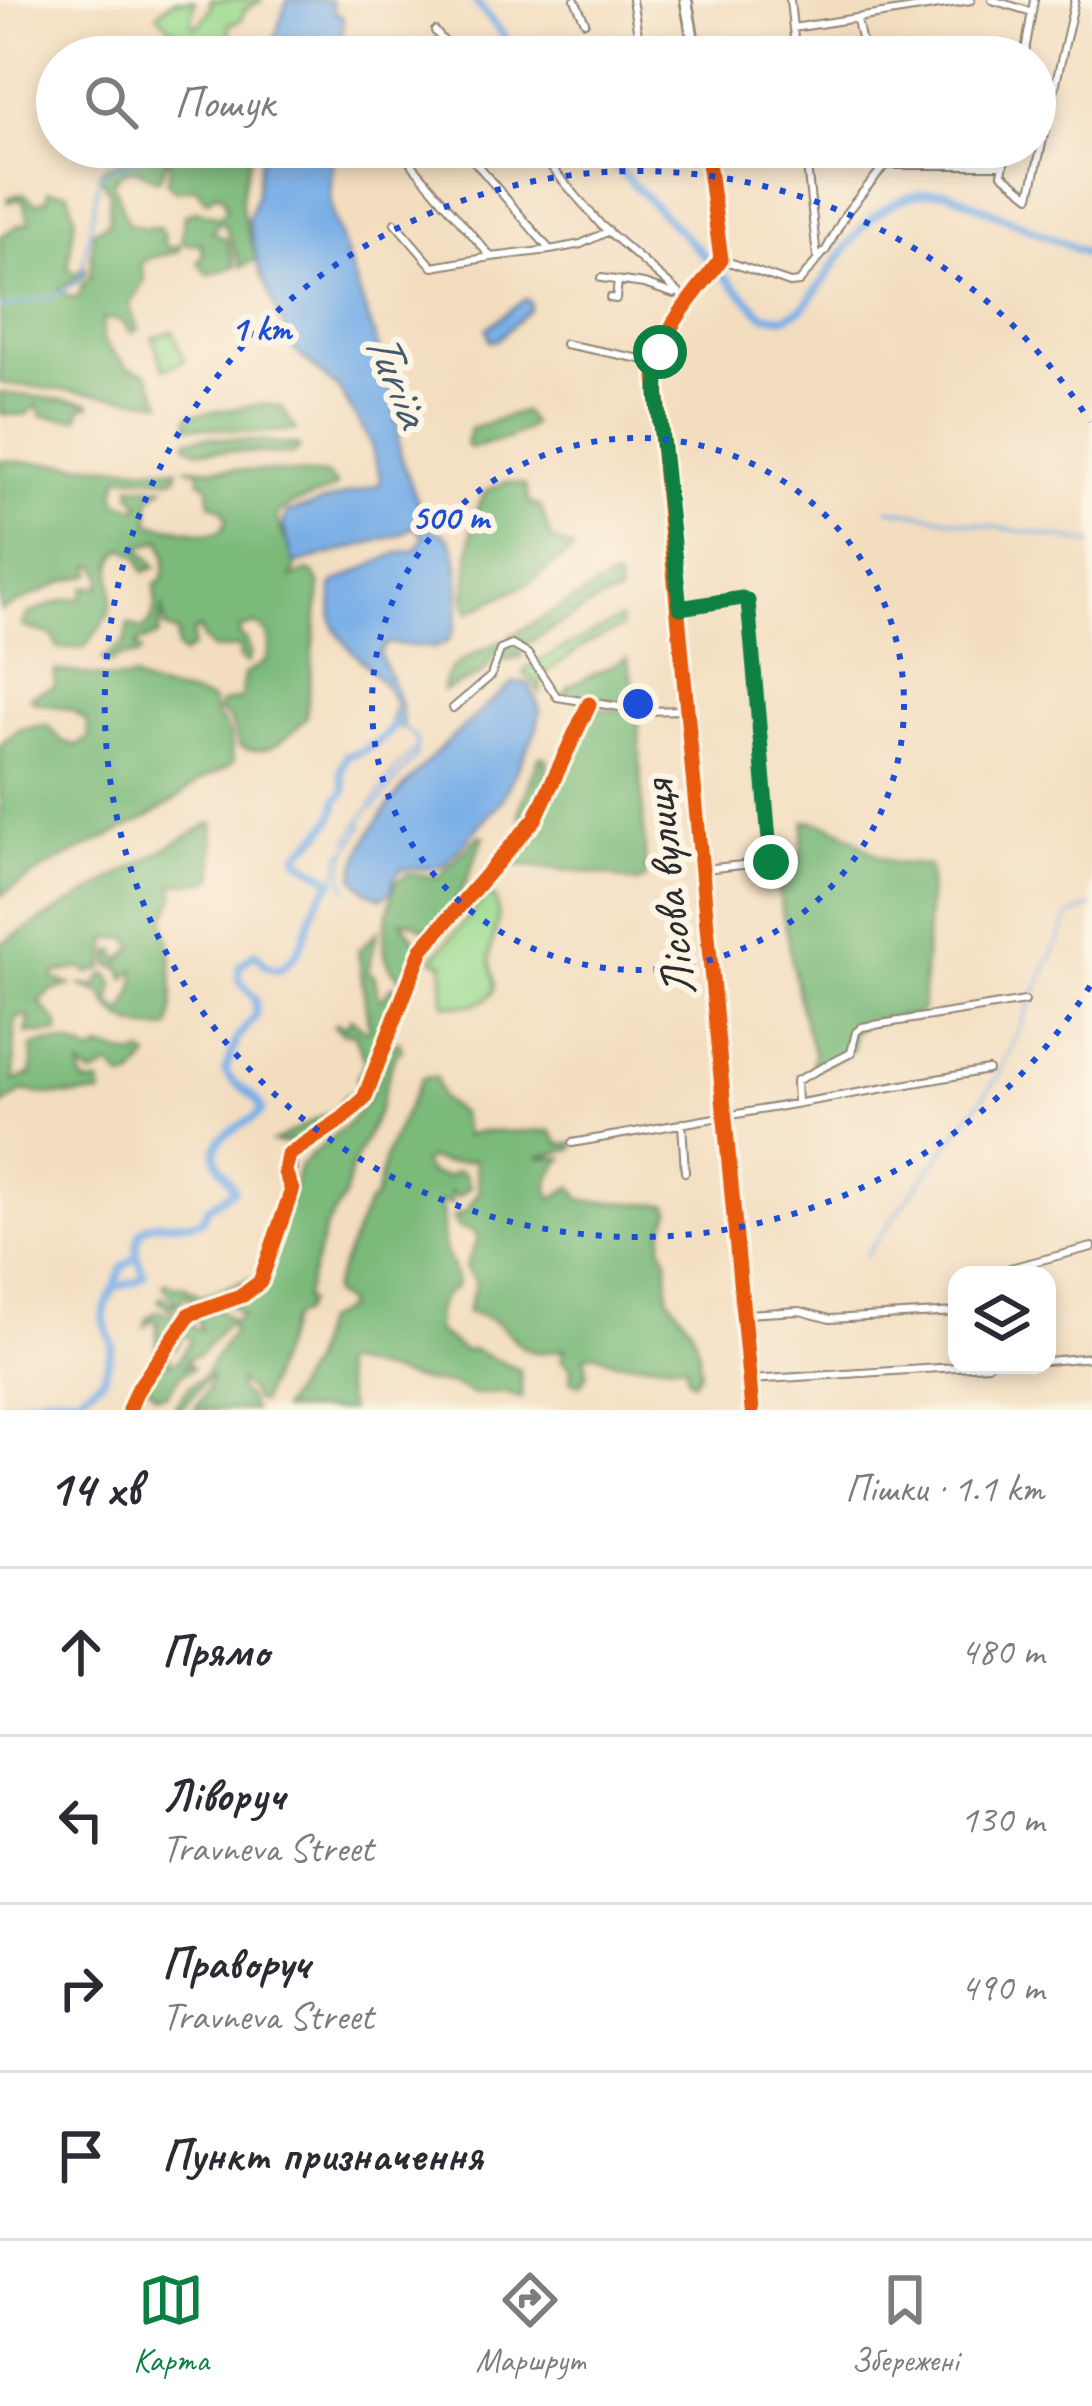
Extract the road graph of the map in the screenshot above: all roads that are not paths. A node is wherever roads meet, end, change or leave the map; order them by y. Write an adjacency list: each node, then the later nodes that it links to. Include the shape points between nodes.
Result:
1 (575, 0): 11 (street)
2 (632, 0): 15 (street)
3 (686, 0): 16 (street)
4 (790, 0): 12 (street)
5 (971, 0): 10 (street)
6 (992, 0): 9 (street)
7 (1034, 0): 9 (street)
8 (1075, 0): 20 (street)
9 (1032, 12): 19 (street)
10 (856, 19): 12 (street); 18 (street)
11 (585, 22)
12 (793, 28): 17 (street)
13 (435, 31): 14 (street)
14 (439, 36)
15 (638, 36)
16 (692, 36)
17 (794, 36)
18 (860, 36)
19 (1028, 36)
20 (1056, 83)
21 (415, 168): 32 (street)
22 (480, 168): 31 (street)
23 (553, 168): 30 (street)
24 (708, 168): 34 (street)
25 (807, 168): 33 (street)
26 (883, 168): 33 (street)
27 (1004, 168): 28 (street, via 1004,178 1030,196)
28 (1036, 168)
29 (395, 223): 32 (street, via 433,267)
30 (609, 231): 31 (street); 38 (street)
31 (550, 250): 32 (street)
32 (491, 257)
33 (817, 260): 34 (street, via 794,283)
34 (717, 264): 38 (street)
35 (602, 278): 36 (street)
36 (618, 281): 37 (street); 38 (street)
37 (610, 298)
38 (683, 298): 40 (street)
39 (565, 344): 40 (street)
40 (657, 362): 41 (street, Лісова вулиця)
41 (680, 608): 44 (street, Лісова вулиця); 45 (street, via 748,601 771,862)
42 (589, 704): 43 (street, via 553,694 512,644 500,650 491,676); 44 (street); 61 (street, via 535,819 422,950 364,1099 294,1149 285,1168 291,1185 260,1282 190,1314)
43 (453, 708)
44 (688, 709): 45 (street, Лісова вулиця)
45 (704, 869): 49 (street, Лісова вулиця)
46 (1025, 1000): 48 (street, via 862,1027 851,1053 796,1081)
47 (988, 1070): 48 (street)
48 (797, 1102): 49 (street)
49 (728, 1117): 50 (street); 56 (street, Лісова вулиця)
50 (682, 1123): 51 (street); 52 (street)
51 (572, 1144)
52 (685, 1172)
53 (1092, 1247): 54 (street)
54 (1018, 1266)
55 (948, 1312): 56 (street)
56 (745, 1314): 60 (street, Лісова вулиця)
57 (1092, 1358): 58 (street)
58 (1056, 1360)
59 (948, 1368): 60 (street)
60 (750, 1380): 62 (street, Лісова вулиця)
61 (129, 1410)
62 (752, 1410)

